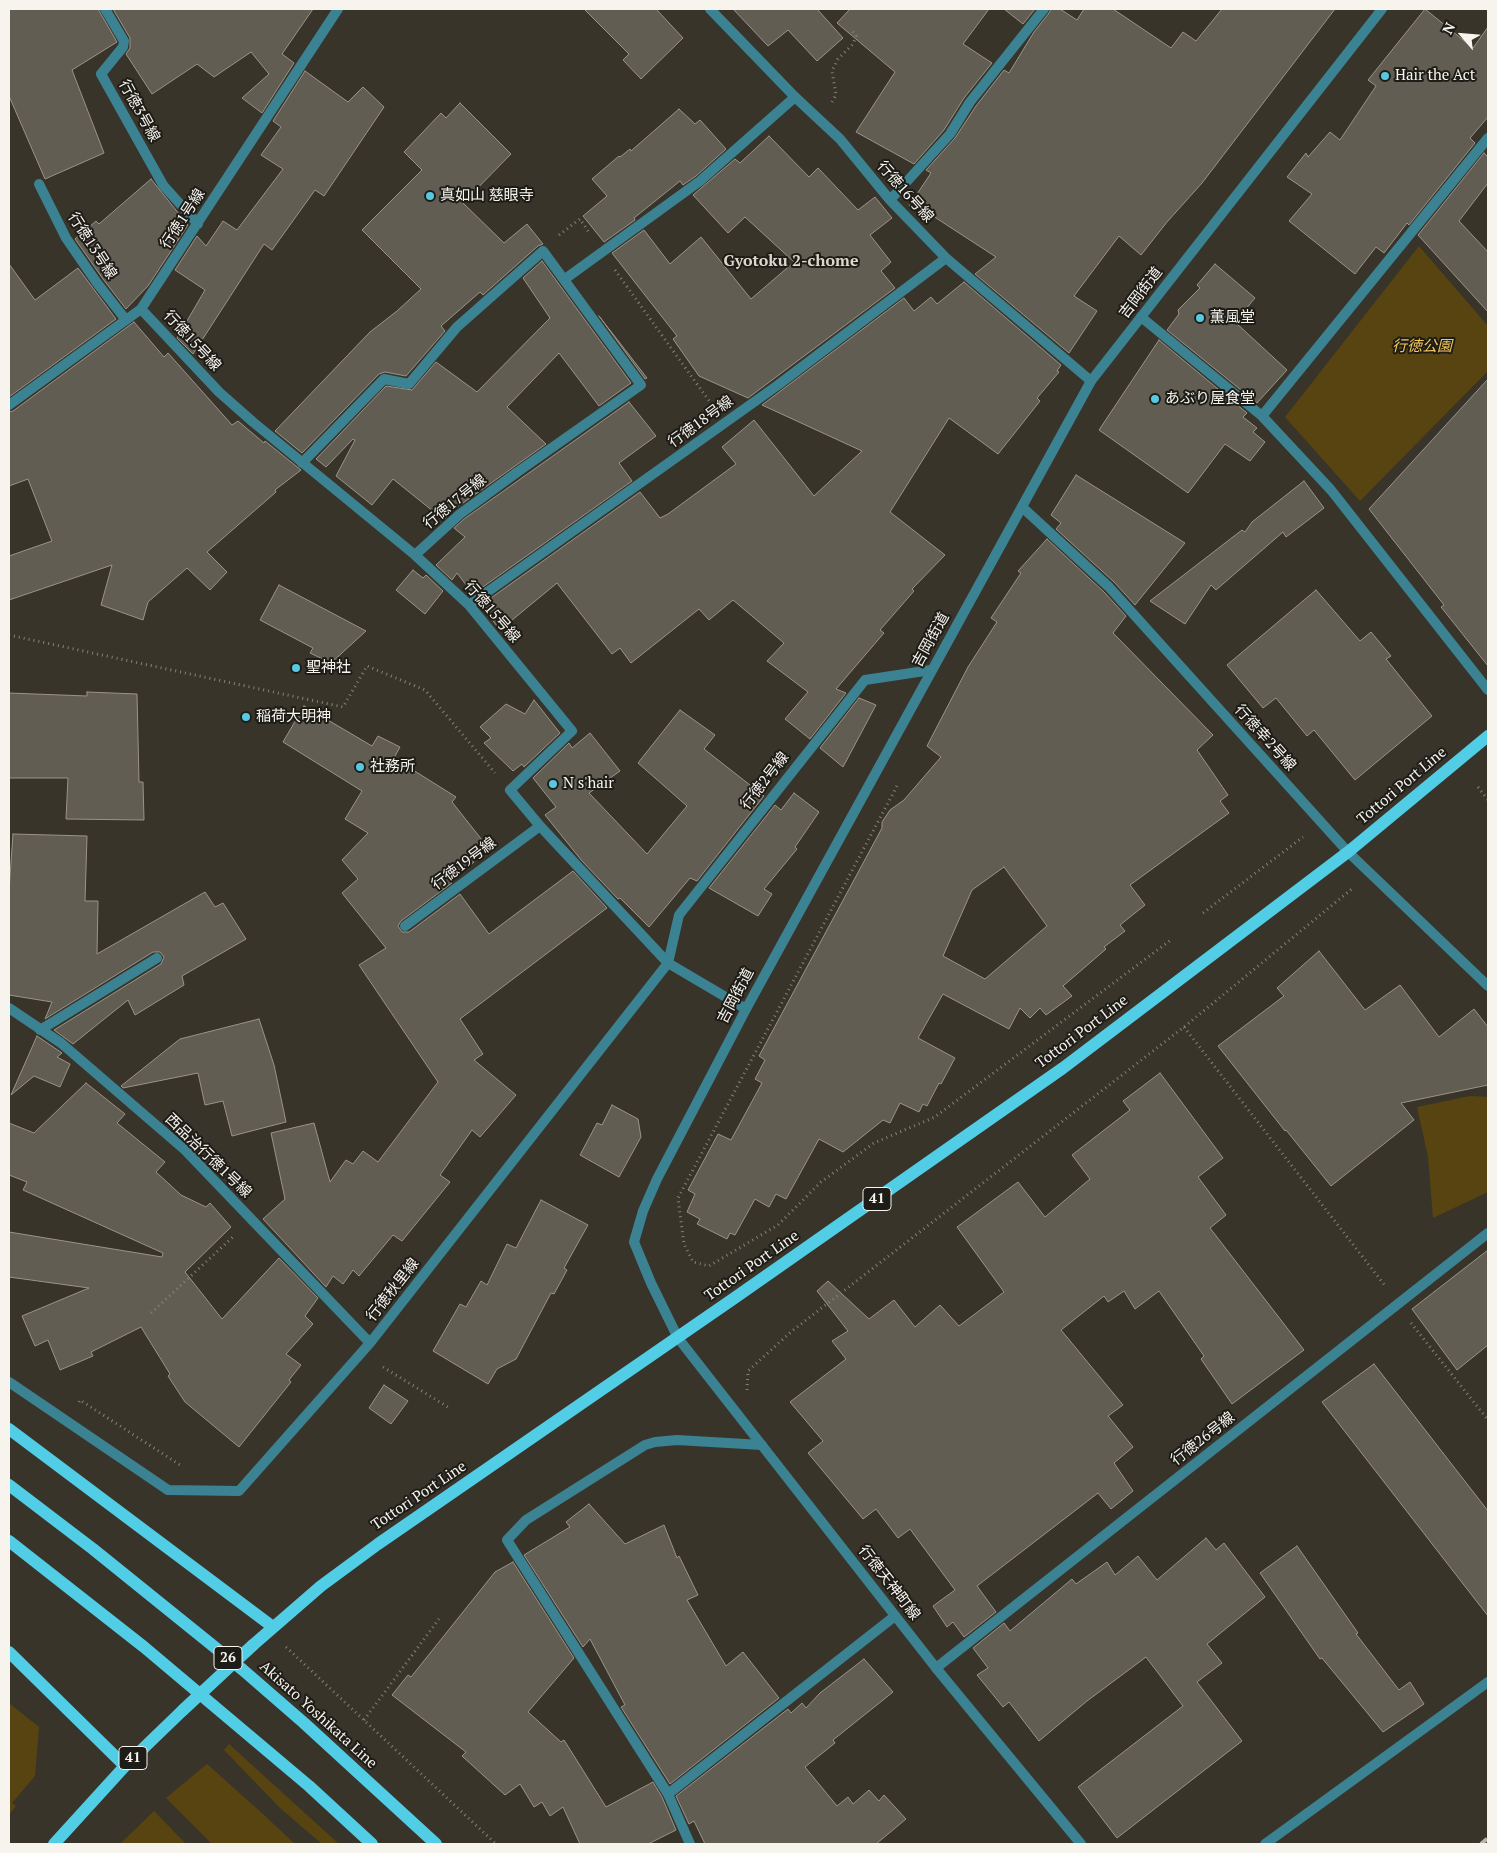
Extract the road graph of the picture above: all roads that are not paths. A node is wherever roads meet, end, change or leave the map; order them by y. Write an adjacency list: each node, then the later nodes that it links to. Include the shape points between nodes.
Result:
1 (105, 9): 10 (street, 行徳3号線, via 124,41 123,47 101,74 163,185)
2 (338, 9): 10 (street, 行徳1号線)
3 (710, 9): 6 (street, 行徳16号線)
4 (1044, 9): 9 (street, via 970,102 950,134)
5 (1382, 9): 14 (street, 吉岡街道)
6 (795, 96): 9 (street, 行徳16号線, via 840,139); 12 (street, via 700,181)
7 (1488, 138): 18 (street)
8 (39, 184): 15 (street, 行徳13号線, via 66,238)
9 (890, 200): 11 (street, 行徳16号線)
10 (198, 224): 13 (street, 行徳1号線)
11 (946, 258): 16 (street, 行徳16号線); 22 (street, 行徳18号線, via 725,424)
12 (565, 280): 19 (street, via 543,251 457,327 409,384 384,379); 21 (street, 行徳17号線, via 642,385 460,514)
13 (141, 309): 15 (street, 行徳1号線); 19 (street, 行徳15号線, via 219,392)
14 (1142, 317): 16 (street, 吉岡街道); 18 (street)
15 (126, 320): 17 (street, 行徳1号線)
16 (1091, 381): 20 (street, 吉岡街道)
17 (9, 405)
18 (1262, 416): 24 (street, via 1331,490)
19 (302, 463): 21 (street, 行徳15号線)
20 (1022, 507): 23 (street, 吉岡街道); 27 (street, 行徳幸2号線, via 1109,588)
21 (415, 554): 22 (street, 行徳15号線)
22 (469, 605): 26 (street, 行徳15号線, via 572,731 510,790)
23 (931, 670): 30 (street, 行徳2号線, via 865,680 679,914); 33 (street, 吉岡街道)
24 (1488, 690)
25 (1488, 736): 27 (main road, Tottori Port Line / 41)
26 (540, 826): 28 (street, 行徳19号線); 30 (street)
27 (1348, 852): 31 (street, 行徳幸2号線); 36 (main road, Tottori Port Line / 41, via 1063,1068)
28 (405, 926)
29 (157, 958): 34 (street)
30 (668, 964): 33 (street); 37 (street, 行徳秋里線)
31 (1488, 986)
32 (9, 1008): 34 (street, 西品治行徳1号線)
33 (746, 1009): 36 (street, 吉岡街道, via 657,1179 634,1242)
34 (40, 1030): 37 (street, 西品治行徳1号線, via 61,1043 185,1150)
35 (1488, 1232): 46 (street, 行徳26号線)
36 (678, 1338): 40 (street, 行徳天神町線); 44 (main road, Tottori Port Line / 41, via 370,1549)
37 (370, 1343): 38 (street, 行徳秋里線, via 239,1491 168,1490)
38 (9, 1382)
39 (9, 1429): 44 (main road)
40 (762, 1445): 43 (street, 行徳天神町線); 49 (street, via 677,1440 645,1445 526,1520 507,1540)
41 (9, 1485): 52 (main road, Akisato Yoshikata Line / 26, via 243,1670)
42 (9, 1541): 51 (main road, via 151,1654 309,1786)
43 (895, 1616): 46 (street, 行徳天神町線); 49 (street)
44 (273, 1627): 48 (main road, Tottori Port Line / 41, bridge)
45 (9, 1652): 48 (main road)
46 (936, 1668): 54 (street, 行徳天神町線)
47 (1488, 1682): 55 (street)
48 (125, 1766): 50 (main road, Tottori Port Line / 41)
49 (668, 1794): 53 (street)
50 (54, 1844)
51 (372, 1844)
52 (436, 1844)
53 (690, 1844)
54 (1080, 1844)
55 (1265, 1844)

